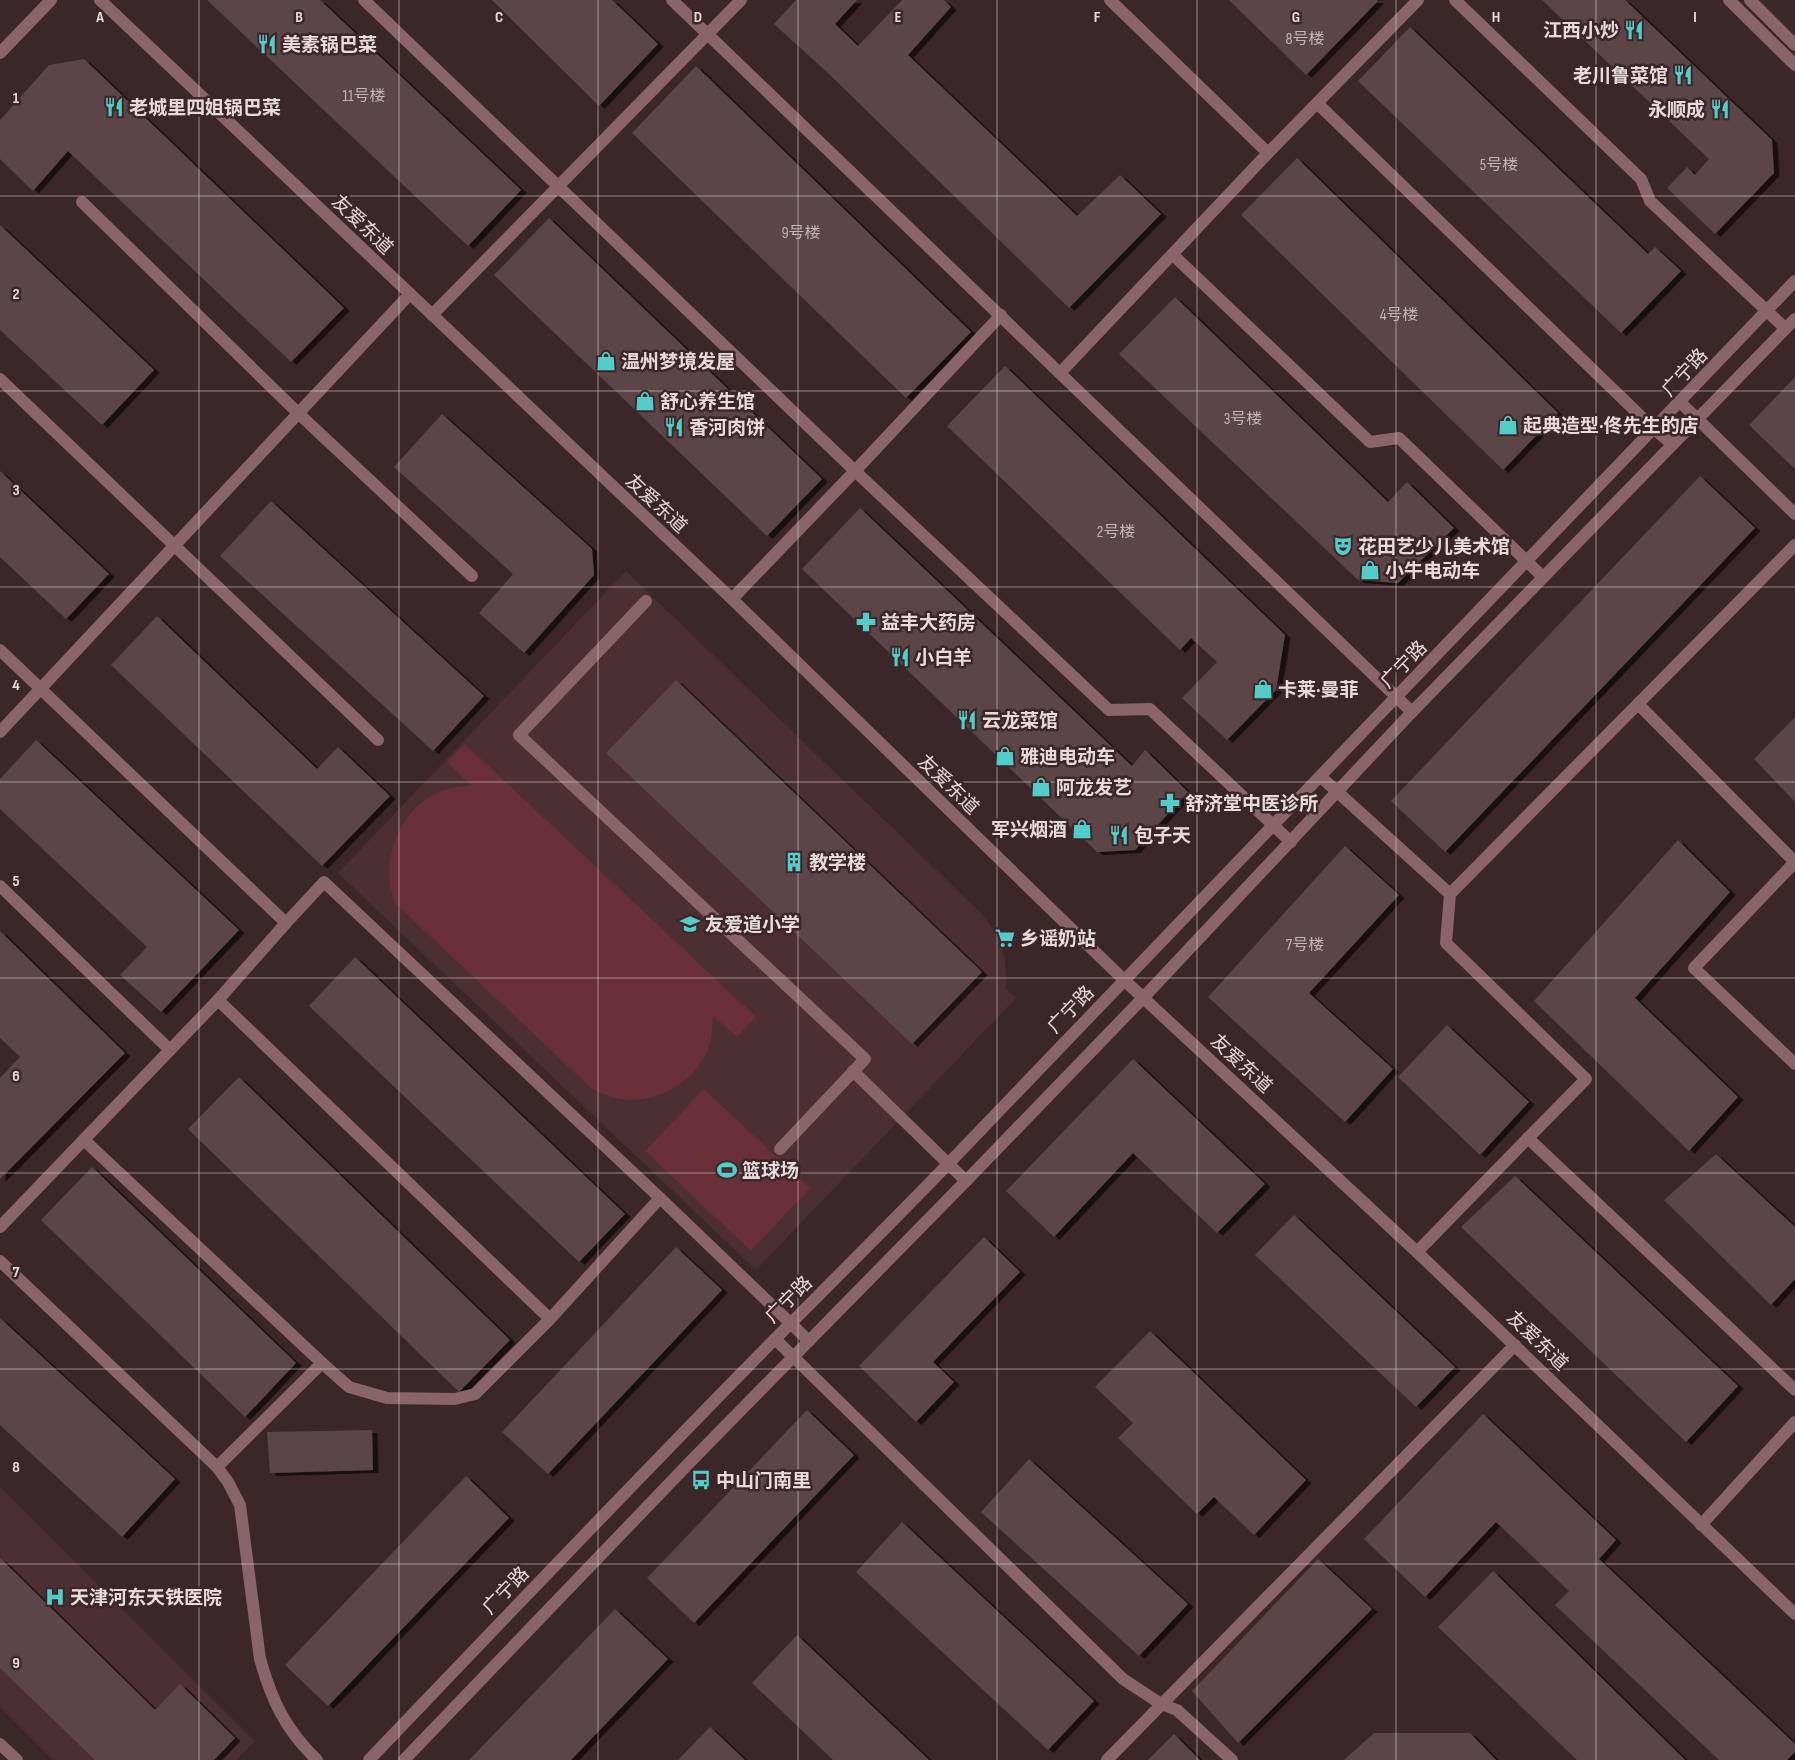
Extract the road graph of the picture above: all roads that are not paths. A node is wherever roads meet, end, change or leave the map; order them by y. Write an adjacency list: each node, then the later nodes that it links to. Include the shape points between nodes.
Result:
1 (51, 0): 13 (street)
2 (100, 0): 21 (street, 友爱东道)
3 (364, 0): 17 (street)
4 (672, 0): 11 (street)
5 (741, 0): 11 (street)
6 (1110, 0): 16 (street)
7 (1418, 0): 15 (street)
8 (1455, 0): 22 (street, via 1641,178 1650,201)
9 (1729, 0): 14 (street)
10 (1750, 0): 12 (street)
11 (706, 34): 17 (street); 24 (street)
12 (1795, 45)
13 (0, 53)
14 (1795, 65)
15 (1318, 104): 16 (street); 32 (street)
16 (1268, 153): 19 (street)
17 (558, 186): 23 (street); 34 (street)
18 (82, 202): 30 (street)
19 (1173, 255): 27 (street); 38 (street, via 1370,442 1398,438)
20 (1795, 281): 22 (street, 广宁路)
21 (410, 294): 23 (street, 友爱东道); 30 (street)
22 (1767, 311): 26 (street); 29 (street, 广宁路)
23 (432, 315): 41 (street, 友爱东道)
24 (1002, 315): 27 (street); 34 (street)
25 (1795, 318): 26 (street)
26 (1786, 328): 31 (street)
27 (1060, 372): 45 (street)
28 (0, 378): 37 (street)
29 (1681, 403): 31 (street); 32 (street, 广宁路)
30 (298, 413): 37 (street); 39 (street)
31 (1698, 418): 33 (street); 35 (street)
32 (1654, 430): 33 (street); 38 (street, 广宁路)
33 (1672, 444): 40 (street)
34 (855, 472): 41 (street); 52 (street, via 1109,710 1150,708)
35 (1795, 514)
36 (1795, 545): 46 (street)
37 (173, 546): 44 (street); 49 (street)
38 (1528, 562): 40 (street); 45 (street, 广宁路)
39 (472, 576)
40 (1543, 576): 47 (street)
41 (732, 599): 58 (street, 友爱东道)
42 (646, 601): 63 (street, via 519,735 865,1060)
43 (0, 650): 44 (street)
44 (39, 689): 48 (street); 57 (street)
45 (1397, 697): 47 (street); 50 (street, 广宁路)
46 (1638, 704): 54 (street); 56 (street)
47 (1412, 712): 51 (street)
48 (0, 732)
49 (378, 740)
50 (1321, 777): 51 (street); 52 (street, 广宁路)
51 (1336, 792): 53 (street); 56 (street)
52 (1275, 827): 53 (street); 58 (street, 广宁路)
53 (1291, 842): 59 (street)
54 (1795, 862): 62 (street, via 1694,968)
55 (0, 886): 61 (street)
56 (1450, 894): 64 (street, via 1446,943 1586,1079)
57 (286, 923): 60 (street); 69 (street, via 324,882)
58 (1124, 980): 59 (street, 友爱东道); 67 (street, 广宁路)
59 (1143, 998): 68 (street); 71 (street, 友爱东道)
60 (218, 1000): 61 (street); 73 (street)
61 (170, 1050): 65 (street)
62 (1795, 1064)
63 (853, 1071): 66 (street); 67 (street)
64 (1528, 1138): 71 (street); 80 (street)
65 (84, 1140): 70 (street); 79 (street)
66 (780, 1149)
67 (948, 1164): 68 (street); 74 (street, 广宁路)
68 (966, 1180): 76 (street)
69 (660, 1198): 73 (street); 74 (street)
70 (0, 1227)
71 (1417, 1252): 77 (street, 友爱东道)
72 (0, 1261): 82 (street)
73 (550, 1319): 79 (street, via 474,1394 455,1399 386,1398 349,1387)
74 (790, 1324): 75 (street, 广宁路); 76 (street)
75 (775, 1339): 78 (street); 89 (street, 广宁路)
76 (809, 1341): 78 (street)
77 (1515, 1344): 83 (street, 友爱东道); 85 (street)
78 (792, 1357): 85 (street, via 1123,1679); 90 (street)
79 (322, 1363): 82 (street)
80 (1795, 1390)
81 (1795, 1422): 83 (street)
82 (217, 1467): 88 (street, via 240,1505 260,1659 267,1684 289,1727)
83 (1701, 1525): 84 (street, 友爱东道)
84 (1795, 1614)
85 (1161, 1704): 91 (street); 92 (street, via 1177,1710)
86 (0, 1744): 87 (street)
87 (16, 1760)
88 (317, 1760)
89 (369, 1760)
90 (404, 1760)
91 (1107, 1760)
92 (1232, 1760)

